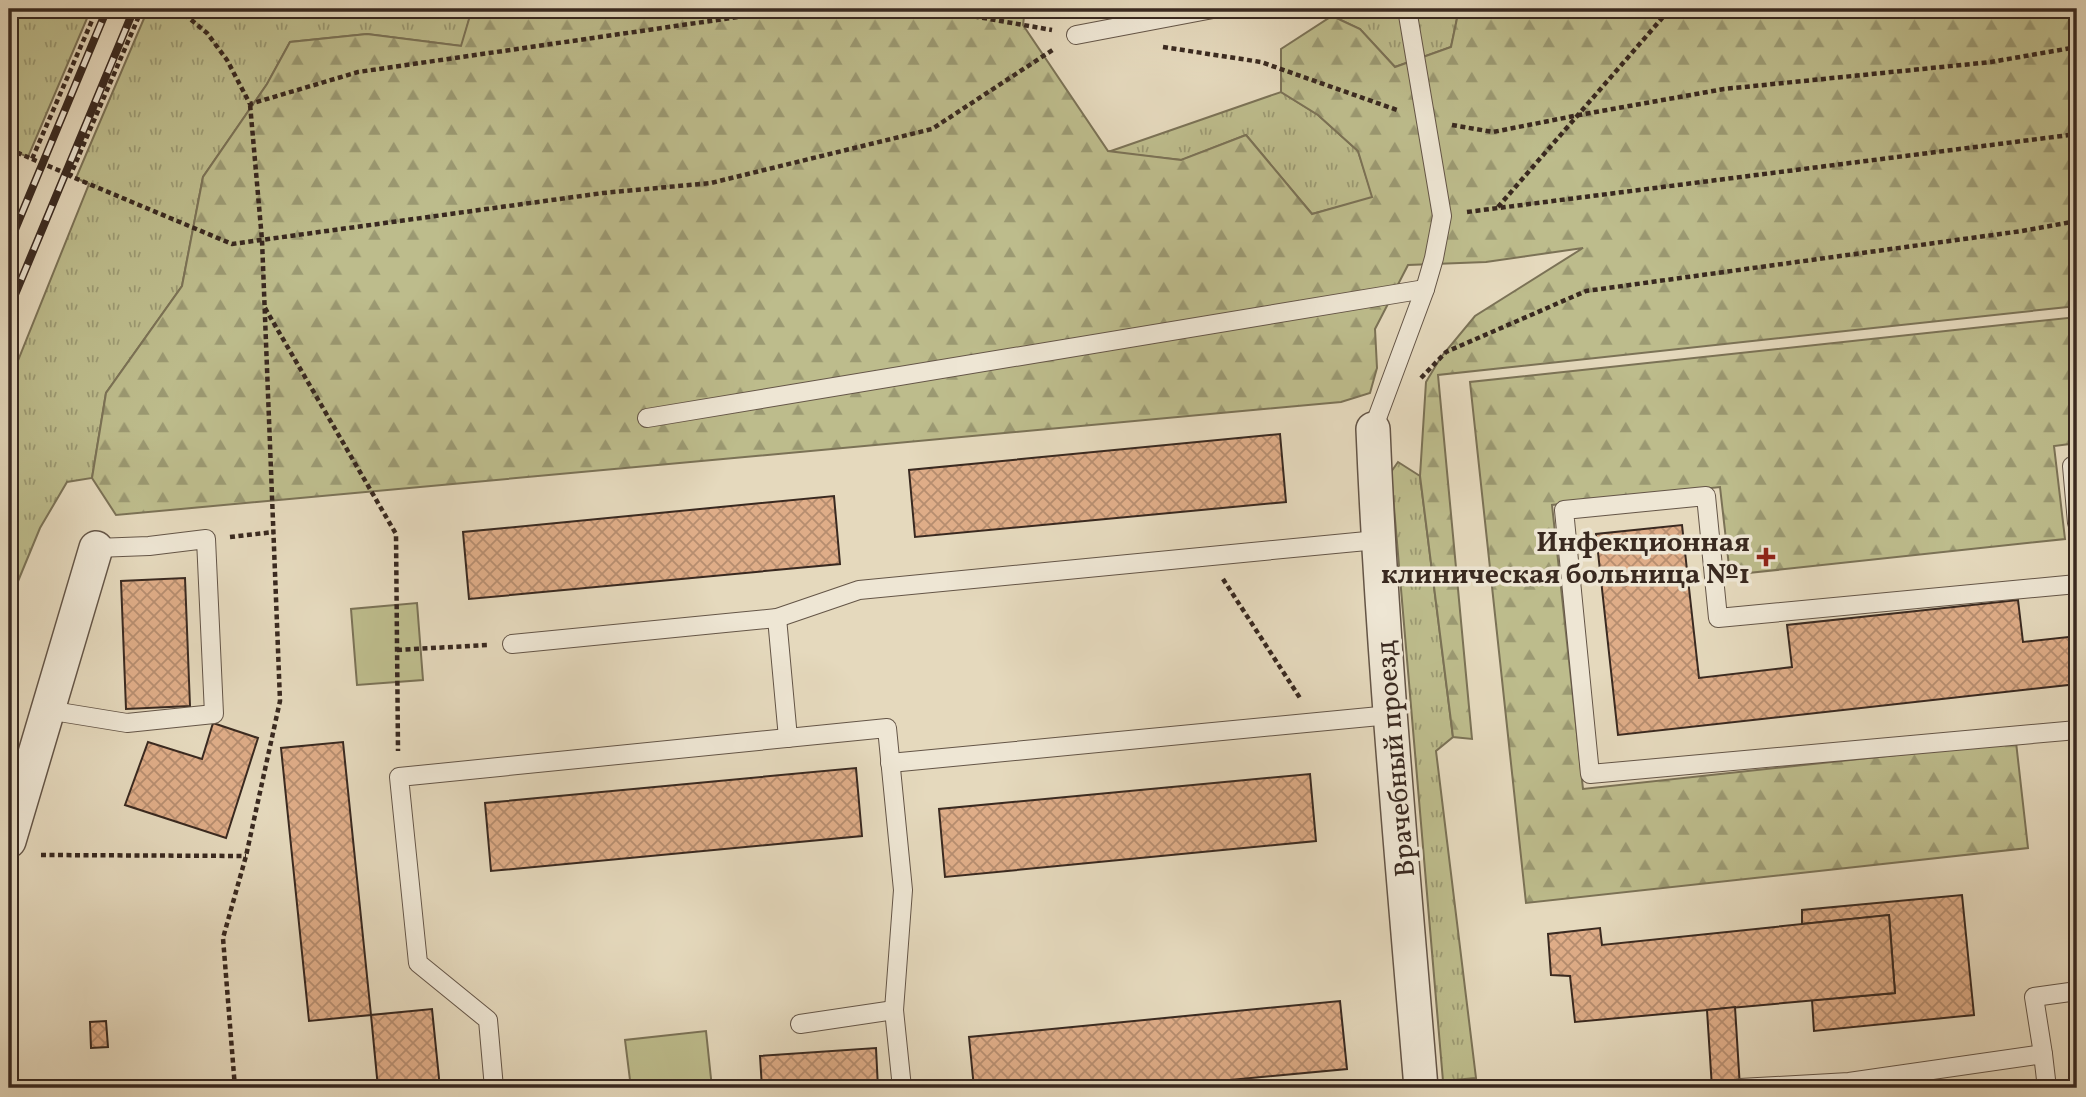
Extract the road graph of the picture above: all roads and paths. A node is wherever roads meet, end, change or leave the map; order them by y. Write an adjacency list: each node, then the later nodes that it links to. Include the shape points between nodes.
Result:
1 (97, 9): 17 (path)
2 (142, 9): 18 (path)
3 (178, 9): 12 (path, via 207,33)
4 (793, 9): 12 (path, via 358,72)
5 (932, 9): 9 (path)
6 (1213, 9): 9 (lane)
7 (1407, 9): 14 (lane)
8 (1670, 9): 13 (path)
9 (1076, 35): 22 (path, via 932,129 711,183 603,193)
10 (1156, 46): 14 (path, via 1261,62)
11 (2077, 47): 13 (path, via 1991,62 1724,89)
12 (250, 104): 22 (path)
13 (1579, 115): 14 (path, via 1493,132); 19 (path)
14 (1424, 120): 20 (lane)
15 (2077, 134): 19 (path)
16 (9, 149): 17 (path)
17 (32, 159): 18 (path)
18 (70, 176): 22 (path, via 232,244)
19 (1497, 208): 20 (path)
20 (1441, 216): 23 (lane)
21 (2077, 221): 25 (path, via 1586,291 1446,352)
22 (262, 240): 24 (path)
23 (1425, 289): 26 (lane); 27 (lane)
24 (264, 308): 30 (path); 38 (path, via 396,534)
25 (1419, 381)
26 (647, 418)
27 (1373, 429): 32 (street, Врачебный проезд)
28 (2077, 465): 29 (lane, via 2072,466)
29 (2077, 523)
30 (274, 531): 31 (path); 47 (path, via 280,701)
31 (206, 540): 33 (lane); 39 (lane, via 214,714 127,723)
32 (1377, 540): 34 (lane); 40 (street, Врачебный проезд)
33 (96, 548): 39 (street)
34 (1208, 557): 36 (lane, via 859,590); 41 (path)
35 (2077, 584): 42 (lane, via 1718,618 1706,496 1564,510 1590,774)
36 (777, 618): 37 (lane); 43 (lane)
37 (512, 644): 38 (path)
38 (397, 650): 45 (path)
39 (47, 709): 46 (street)
40 (1390, 715): 41 (lane); 56 (street, Врачебный проезд)
41 (1316, 723): 44 (lane)
42 (2077, 730)
43 (788, 738): 44 (lane, via 887,728); 45 (lane)
44 (890, 763): 49 (lane, via 903,890)
45 (399, 777): 54 (lane, via 418,963 488,1020)
46 (23, 848): 47 (path)
47 (246, 856): 53 (path, via 223,938)
48 (2077, 991): 51 (lane, via 2035,997)
49 (894, 1010): 50 (lane); 55 (lane)
50 (800, 1024)
51 (2043, 1054): 52 (lane); 58 (lane)
52 (1850, 1085): 57 (lane)
53 (235, 1088)
54 (495, 1088)
55 (902, 1088)
56 (1421, 1088)
57 (1740, 1088)
58 (2047, 1088)

